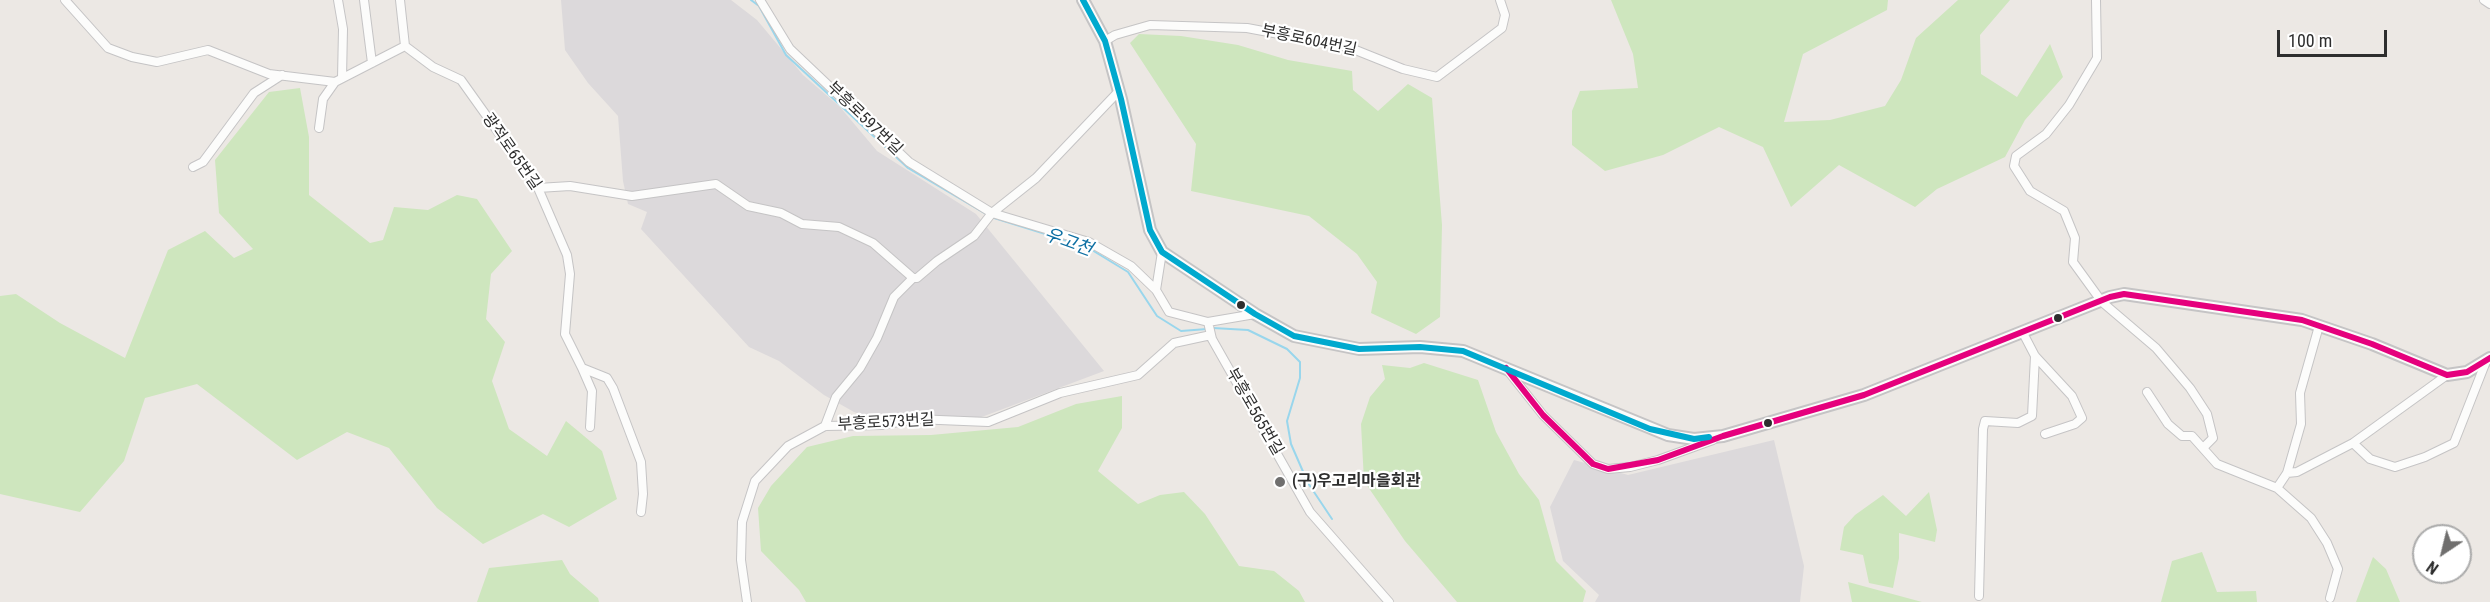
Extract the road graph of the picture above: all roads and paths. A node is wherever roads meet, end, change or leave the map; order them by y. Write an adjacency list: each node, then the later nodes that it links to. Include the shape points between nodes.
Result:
1 (65, 0): 14 (street, via 108,48 132,57 157,62 208,50 269,74)
2 (338, 0): 15 (street, via 343,29)
3 (364, 0): 13 (street)
4 (400, 0): 12 (street)
5 (759, 0): 20 (street, 부흥로597번길, via 790,50 909,162)
6 (1083, 0): 11 (main road)
7 (1500, 0): 11 (street, 부흥로604번길, via 1505,15 1502,28 1437,77 1403,69 1348,47 1246,28 1150,25)
8 (2096, 0): 24 (street, via 2097,58 2069,105 2046,134 2016,156 2014,166 2030,190 2064,212 2075,238 2073,262)
9 (2484, 0): 10 (street)
10 (2490, 4)
11 (1105, 41): 16 (main road)
12 (405, 46): 13 (street); 19 (street, 광적로65번길, via 433,67 461,80)
13 (372, 63): 15 (street)
14 (282, 75): 15 (street); 18 (street, via 254,93 203,162)
15 (339, 80): 17 (street, via 323,99)
16 (1119, 91): 20 (street, via 1036,178); 21 (main road, via 1150,230)
17 (319, 128)
18 (193, 167)
19 (538, 188): 22 (street, via 570,186 632,196 716,184 748,207 781,213 802,225 839,227 873,243); 32 (street, 광적로65번길, via 567,255 570,274 565,334)
20 (992, 213): 22 (street, via 974,236); 23 (street, 부흥로597번길, via 1089,242 1131,266)
21 (1162, 252): 23 (street); 25 (main road)
22 (913, 278): 36 (street, via 894,297 877,338 860,368 836,397)
23 (1156, 290): 26 (street, 부흥로597번길, via 1169,312)
24 (2102, 302): 27 (main road, via 2124,294 2156,297); 28 (main road); 41 (street, via 2156,348 2190,388 2207,414 2213,438)
25 (1254, 314): 26 (street); 33 (main road, via 1294,336 1359,350 1420,347 1462,351)
26 (1208, 323): 29 (street, 부흥로565번길)
27 (2319, 326): 34 (main road); 42 (street, via 2300,393 2301,424)
28 (2023, 333): 30 (street); 39 (main road, via 1864,395)
29 (1211, 334): 36 (street, 부흥로573번길, via 1174,342 1138,375 1060,393 988,422 915,419 882,425); 48 (street, 부흥로565번길, via 1310,512)
30 (2035, 356): 38 (street, via 2072,396 2082,418); 45 (street, via 2032,416 2018,423 1985,421 1983,429)
31 (2487, 361): 34 (main road, via 2467,372); 40 (street, via 2454,444 2395,466 2370,459)
32 (582, 368): 37 (street, via 592,391); 44 (street, via 607,378 620,404 640,462)
33 (1506, 368): 39 (main road, via 1668,435 1694,439); 39 (street, via 1543,415 1593,464 1608,469 1658,460)
34 (2446, 375): 40 (street)
35 (2147, 392): 41 (street, via 2168,424)
36 (825, 426): 47 (street, 부흥로573번길, via 788,446 755,481 742,522 741,560)
37 (590, 427)
38 (2045, 434)
39 (1723, 436)
40 (2353, 443): 42 (street)
41 (2204, 447): 43 (street, via 2217,464)
42 (2286, 475): 43 (street)
43 (2278, 487): 46 (street, via 2311,518 2326,543 2338,570)
44 (641, 512)
45 (1979, 596)
46 (2330, 598)
47 (747, 602)
48 (1389, 602)

